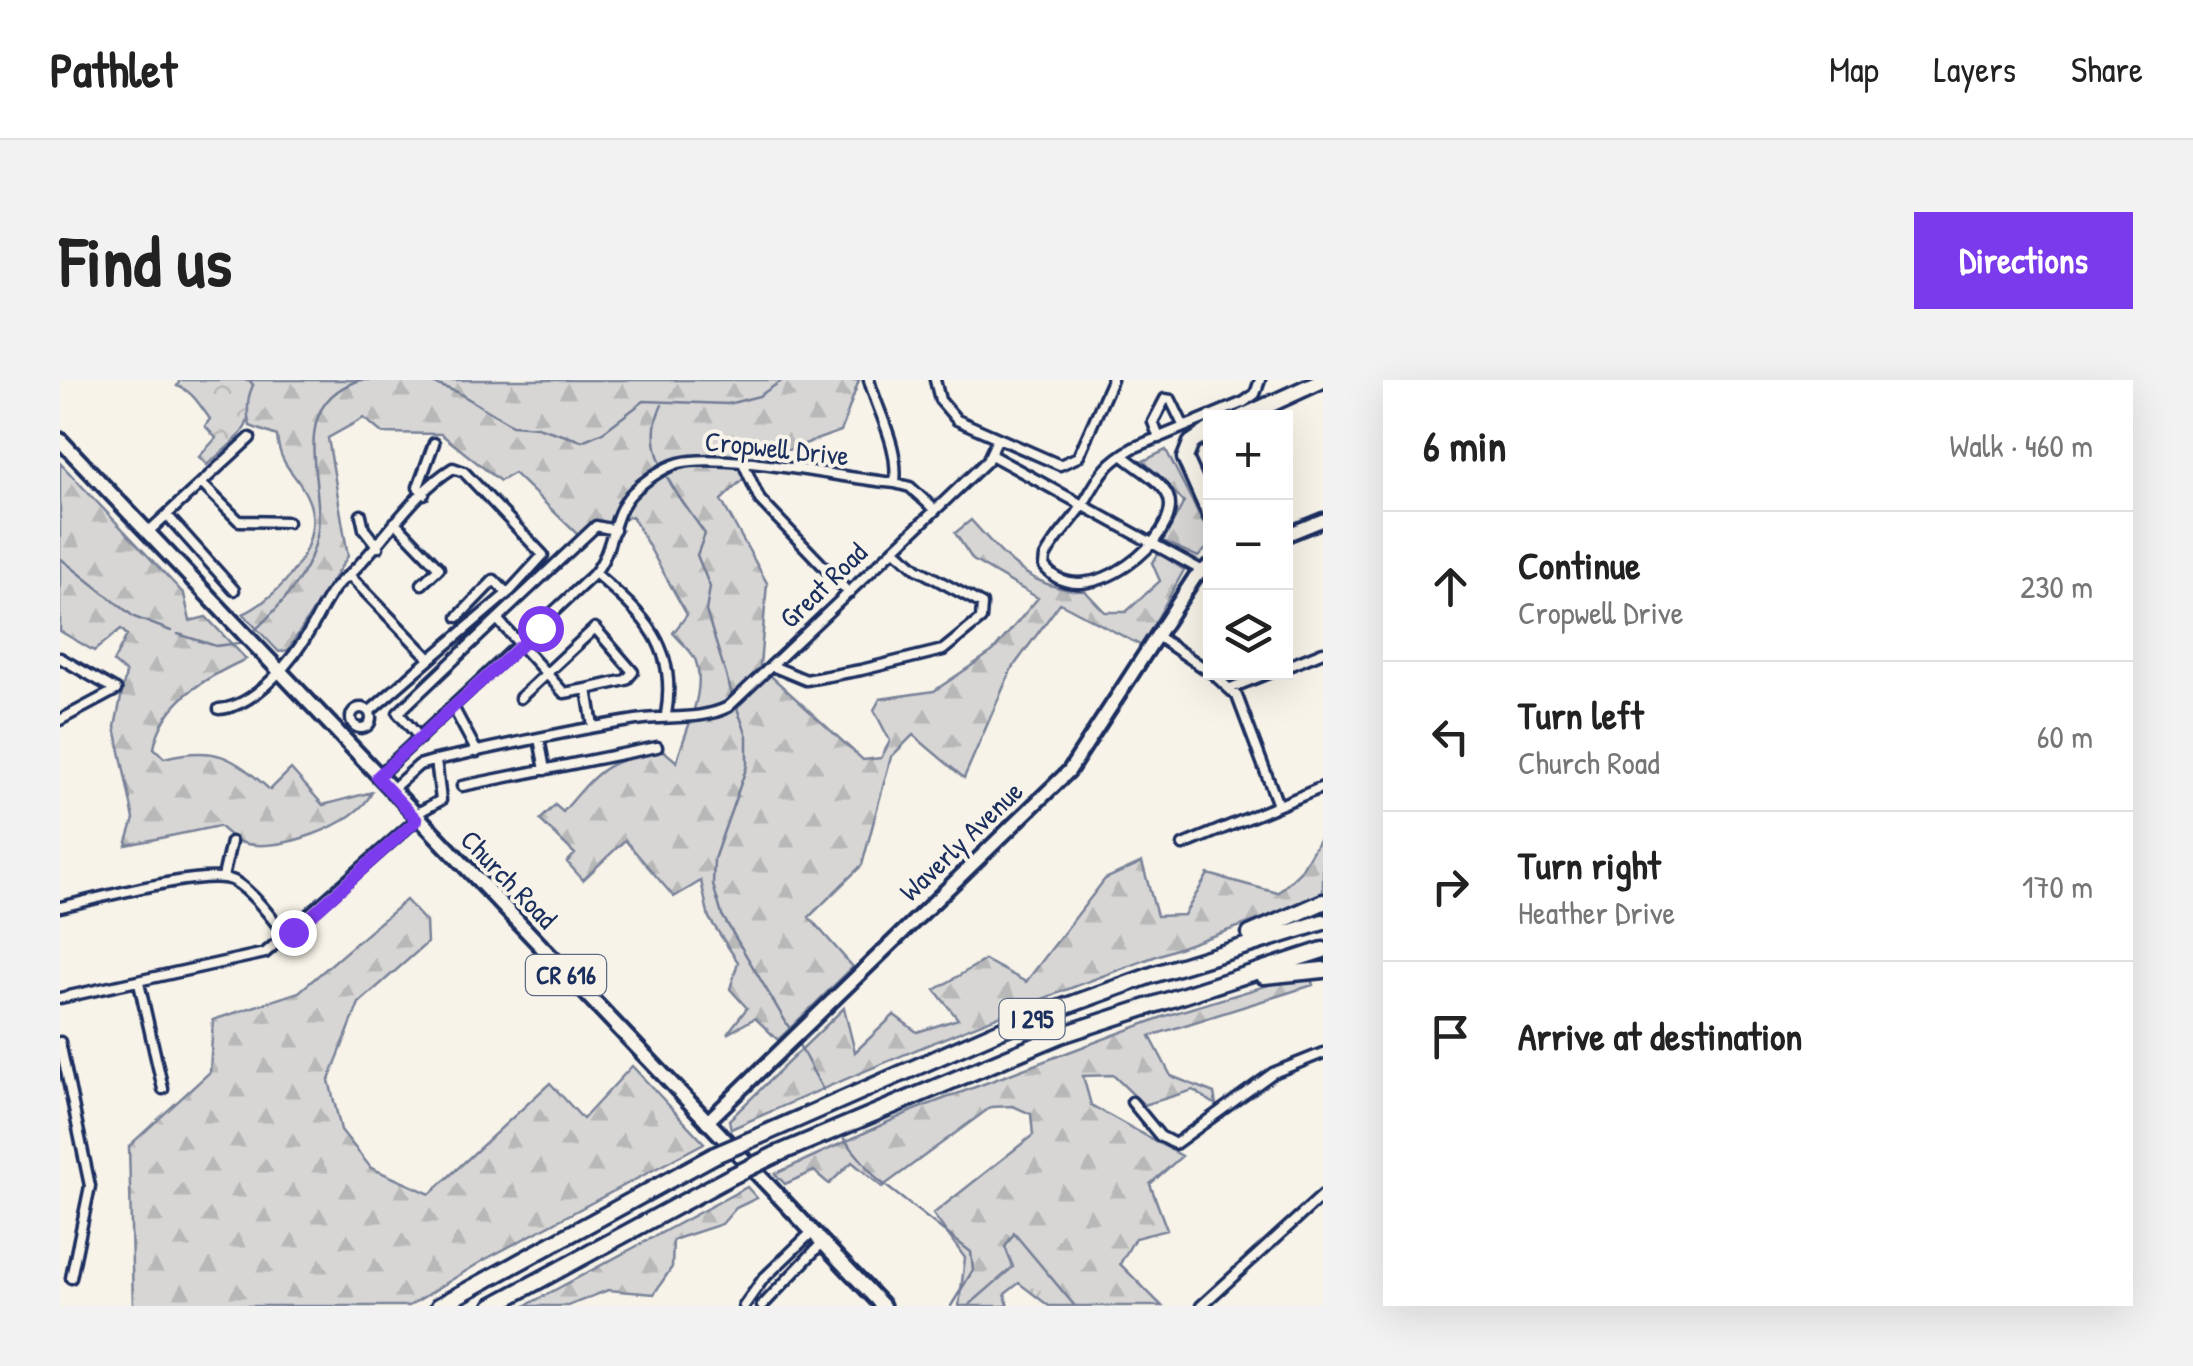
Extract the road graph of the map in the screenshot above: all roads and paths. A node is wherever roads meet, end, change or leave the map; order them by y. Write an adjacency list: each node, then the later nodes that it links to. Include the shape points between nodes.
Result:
1 (869, 380): 18 (street, via 890,436)
2 (935, 380): 12 (street, via 950,414)
3 (1112, 380): 12 (street, via 1074,462 1052,465)
4 (1260, 380): 7 (street, via 1244,402)
5 (1323, 380): 6 (highway)
6 (1257, 410)
7 (1184, 427): 10 (street); 10 (street, via 1165,399 1154,422)
8 (1203, 435): 20 (highway, via 1185,458)
9 (250, 438): 17 (street)
10 (1158, 438): 14 (street)
11 (60, 440): 30 (main road, Church Road / CR 616)
12 (998, 440): 15 (street)
13 (434, 443): 19 (street, via 418,487)
14 (1122, 454): 21 (street, via 1100,471); 31 (street, via 1168,494 1170,508)
15 (991, 455): 21 (street); 22 (street, Great Road)
16 (744, 465): 18 (street, Cropwell Drive); 28 (street, Cropwell Drive, via 674,464 634,491); 40 (street, via 760,500)
17 (201, 483): 23 (street); 26 (street, via 239,521)
18 (895, 483): 22 (street, via 910,487)
19 (424, 494): 27 (street); 41 (street, via 458,469 541,551 542,560)
20 (1203, 498)
21 (1082, 505): 31 (street); 31 (street, via 1045,557 1052,575 1100,579 1136,562)
22 (935, 510): 33 (street, Great Road)
23 (167, 515): 30 (street); 39 (street)
24 (361, 515): 32 (street)
25 (1323, 520): 29 (street)
26 (288, 522)
27 (395, 522): 32 (street); 38 (street, via 439,568)
28 (615, 530): 36 (street, Cropwell Drive); 43 (street, via 596,526)
29 (1293, 532)
30 (146, 533): 52 (main road, Church Road / CR 616)
31 (1152, 542): 34 (street)
32 (378, 548): 37 (street)
33 (894, 549): 40 (street, Great Road); 50 (street, via 979,602 984,615 936,653 806,680)
34 (1203, 566)
35 (1203, 571): 44 (street, Waverly Avenue)
36 (595, 573): 45 (street, Cropwell Drive); 62 (street, via 662,646 670,675)
37 (349, 575): 48 (street); 52 (street)
38 (422, 584)
39 (234, 590)
40 (848, 592): 50 (street, Great Road)
41 (507, 594): 42 (street, via 494,580); 48 (street)
42 (458, 616)
43 (497, 619): 45 (street); 65 (street, via 398,713)
44 (1157, 636): 51 (street); 94 (street, Waverly Avenue, via 1069,771)
45 (520, 645): 53 (street); 59 (street, Cropwell Drive)
46 (1323, 652): 49 (street)
47 (60, 658): 63 (street, via 116,690)
48 (430, 660): 61 (street)
49 (1293, 664)
50 (772, 666): 62 (street, Great Road, via 722,710)
51 (1203, 667)
52 (275, 671): 60 (street, via 248,700); 71 (main road, Church Road / CR 616)
53 (546, 673): 56 (street, via 564,692); 56 (street, via 595,628 633,672 626,680); 58 (street)
54 (1222, 680): 57 (street)
55 (1252, 680): 57 (street)
56 (587, 688): 64 (street)
57 (1232, 688): 75 (street)
58 (520, 698)
59 (454, 708): 65 (street, Cropwell Drive); 68 (street)
60 (219, 709)
61 (369, 712)
62 (666, 715): 64 (street, Great Road)
63 (60, 720)
64 (593, 726): 66 (street, Great Road)
65 (420, 738): 71 (street, Cropwell Drive)
66 (539, 738): 68 (street, Great Road); 70 (street)
67 (657, 747): 70 (street)
68 (477, 752): 69 (street, Great Road)
69 (436, 760): 74 (street, Great Road, via 419,765); 76 (street, via 442,800)
70 (545, 770): 72 (street)
71 (377, 777): 74 (main road, Church Road / CR 616)
72 (462, 786)
73 (1323, 786): 75 (street)
74 (390, 792): 76 (main road, Church Road / CR 616)
75 (1278, 805): 78 (street)
76 (415, 818): 83 (street); 94 (main road, Church Road / CR 616)
77 (232, 842): 79 (street)
78 (1184, 845)
79 (224, 877): 81 (street); 83 (street)
80 (1323, 902): 84 (highway, via 1246,936)
81 (60, 907)
82 (1323, 922): 84 (highway, I 295)
83 (288, 937): 87 (street, via 248,960)
84 (1236, 948): 98 (highway, I 295, bridge, via 978,1039 716,1155)
85 (1323, 950): 88 (highway, I 295)
86 (1323, 970): 88 (highway)
87 (139, 983): 89 (street); 92 (street)
88 (1184, 992): 99 (highway, I 295, bridge, via 993,1061 775,1154)
89 (60, 998)
90 (60, 1042): 97 (street, via 90,1186)
91 (1323, 1052): 93 (street, via 1267,1077 1176,1144 1160,1136)
92 (163, 1089)
93 (1132, 1102)
94 (706, 1122): 96 (main road, Church Road / CR 616)
95 (1323, 1195): 103 (street)
96 (817, 1237): 100 (street, via 763,1278); 101 (street); 102 (main road, Church Road / CR 616)
97 (71, 1278)
98 (439, 1306)
99 (492, 1306)
100 (744, 1306)
101 (762, 1306)
102 (883, 1306)
103 (1201, 1306)

